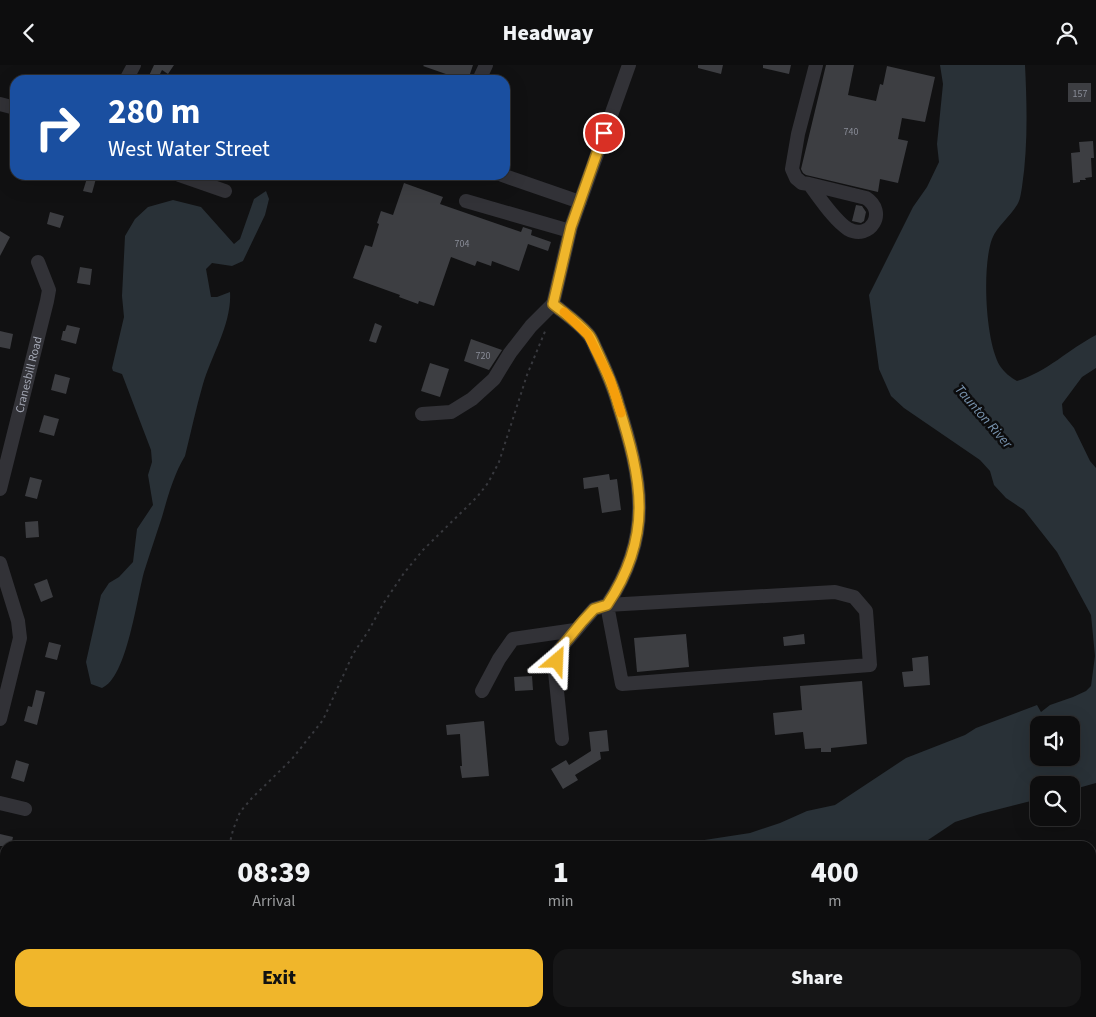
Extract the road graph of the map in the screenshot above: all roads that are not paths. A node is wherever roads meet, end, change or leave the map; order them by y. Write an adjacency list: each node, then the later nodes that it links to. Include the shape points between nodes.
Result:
1 (629, 65): 8 (street)
2 (816, 65): 5 (street, via 792,169 796,178)
3 (510, 178): 8 (street)
4 (194, 180): 6 (street)
5 (809, 184): 5 (street, via 866,197 873,202 876,211 870,229 861,232 850,230 840,223)
6 (225, 191)
7 (466, 201): 9 (street)
8 (580, 203): 9 (street)
9 (570, 231): 11 (street)
10 (38, 262): 13 (street, Cranesbill Road, via 49,290 48,301)
11 (553, 304): 12 (street, via 531,326 494,379 472,399 451,412); 15 (street, via 588,335 600,357 616,394 637,473 640,513 635,545 623,578)
12 (422, 414)
13 (0, 489)
14 (0, 563): 18 (street, via 20,638)
15 (607, 605): 15 (street, via 835,592 854,597 866,611 870,665 622,684); 16 (street, via 594,609)
16 (575, 630): 17 (street, via 513,639); 19 (street, via 559,650 555,672)
17 (482, 691)
18 (0, 719)
19 (562, 739)
20 (0, 803): 21 (street)
21 (25, 809)

